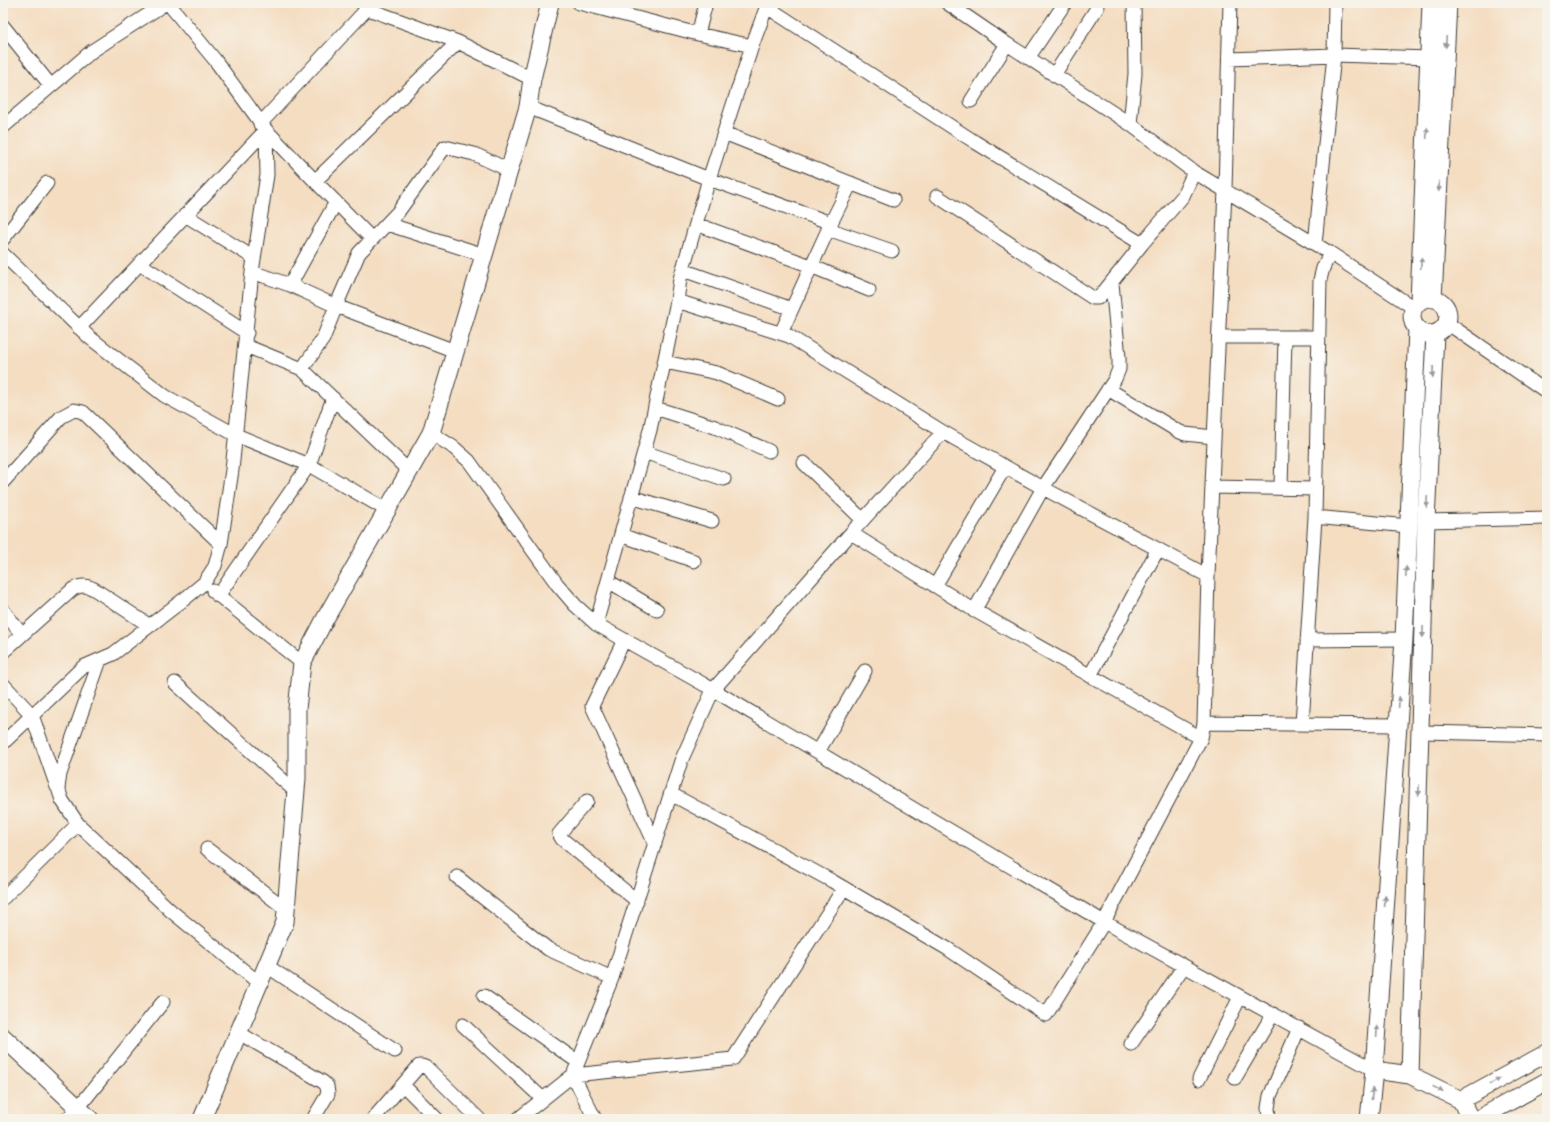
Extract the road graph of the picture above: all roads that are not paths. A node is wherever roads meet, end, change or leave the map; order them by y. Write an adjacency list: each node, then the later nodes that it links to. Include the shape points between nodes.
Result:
1 (167, 3): 27 (street, via 92,51); 32 (street, via 215,60)
2 (357, 3): 15 (lane)
3 (550, 3): 26 (street)
4 (580, 3): 17 (street)
5 (706, 3): 17 (street)
6 (947, 3): 19 (street)
7 (1065, 3): 22 (street)
8 (1134, 3): 30 (street, via 1135,74)
9 (1230, 3): 24 (street)
10 (1335, 3): 21 (street)
11 (1431, 3): 23 (street)
12 (1448, 3): 65 (street, one-way to 65)
13 (768, 5): 20 (street); 50 (street, via 976,142)
14 (1097, 8): 25 (street)
15 (371, 10): 18 (street); 32 (street, via 366,11)
16 (5, 32): 27 (street)
17 (698, 34): 20 (street)
18 (458, 42): 26 (street); 37 (street)
19 (1007, 44): 22 (street); 28 (street)
20 (752, 46): 33 (street)
21 (1334, 55): 23 (street); 24 (street); 51 (street)
22 (1028, 58): 25 (street)
23 (1430, 58): 65 (street, one-way to 23)
24 (1228, 59): 40 (street)
25 (1054, 75): 30 (street)
26 (532, 79): 29 (street)
27 (51, 86): 31 (street)
28 (971, 101)
29 (528, 106): 34 (street); 36 (street)
30 (1130, 124): 35 (street)
31 (3, 127)
32 (263, 127): 37 (street); 44 (street); 56 (street, via 267,175)
33 (724, 133): 36 (street); 39 (street)
34 (509, 170): 45 (street, via 474,154 445,147); 55 (street)
35 (1194, 172): 40 (street); 50 (street, via 1184,196)
36 (709, 179): 46 (street); 47 (street)
37 (315, 181): 43 (street)
38 (47, 183): 48 (street)
39 (851, 183): 42 (street); 47 (street)
40 (1225, 190): 51 (street); 72 (street)
41 (937, 196): 61 (street, via 1092,298 1098,298)
42 (893, 200)
43 (336, 202): 49 (street); 62 (street)
44 (185, 215): 56 (street); 57 (street)
45 (387, 224): 49 (street); 55 (street)
46 (696, 224): 58 (street); 59 (street)
47 (830, 226): 52 (street); 58 (street)
48 (3, 239)
49 (372, 239): 66 (street, via 359,253)
50 (1142, 244): 61 (street)
51 (1315, 244): 53 (street)
52 (892, 251)
53 (1330, 253): 65 (street); 74 (street, via 1320,280)
54 (3, 254): 68 (street)
55 (484, 255): 76 (street)
56 (254, 258): 60 (street)
57 (140, 264): 68 (street); 75 (street)
58 (812, 266): 63 (street); 67 (street)
59 (683, 270): 64 (street); 67 (street)
60 (252, 272): 62 (street); 75 (street)
61 (1112, 282): 79 (street, via 1119,369)
62 (290, 285): 66 (street)
63 (869, 290)
64 (677, 301): 71 (street); 77 (street)
65 (1422, 303): 69 (street, via 1439,301 1447,310); 70 (street, via 1412,319)
66 (336, 306): 76 (street); 78 (street, via 323,339)
67 (792, 309): 71 (street)
68 (79, 328): 86 (street, via 165,396)
69 (1441, 328): 70 (street, via 1428,334); 80 (street); 106 (street, one-way to 106)
70 (1417, 329): 107 (street)
71 (781, 333): 84 (street)
72 (1219, 337): 73 (street); 87 (street)
73 (1285, 337): 74 (street); 98 (street)
74 (1319, 337): 99 (street)
75 (246, 340): 78 (street); 86 (street)
76 (455, 351): 85 (street)
77 (664, 362): 82 (street, via 717,373); 83 (street)
78 (302, 368): 81 (street)
79 (1108, 389): 87 (street, via 1178,431); 97 (street)
80 (1547, 392)
81 (333, 398): 91 (street); 93 (street)
82 (778, 399)
83 (655, 408): 88 (street, via 715,427); 89 (street)
84 (943, 432): 92 (street); 104 (street)
85 (431, 433): 93 (street); 121 (street, via 469,461 557,584)
86 (236, 435): 91 (street); 110 (street)
87 (1214, 437): 96 (street)
88 (769, 451)
89 (644, 452): 94 (street); 100 (street)
90 (804, 463): 104 (street)
91 (309, 465): 101 (street); 117 (street)
92 (1005, 467): 97 (street); 116 (street)
93 (409, 471): 101 (street)
94 (724, 479)
95 (3, 482): 110 (street, via 61,417 74,410 83,412)
96 (1212, 487): 98 (street); 113 (street)
97 (1043, 488): 111 (street); 120 (street)
98 (1280, 488): 99 (street)
99 (1315, 489): 102 (street)
100 (631, 497): 105 (street); 109 (street)
101 (387, 510): 129 (street)
102 (1315, 517): 107 (street); 126 (street)
103 (1547, 518): 106 (street)
104 (863, 520): 108 (street)
105 (712, 521)
106 (1426, 521): 139 (street, one-way to 139)
107 (1408, 526): 124 (street, one-way to 107)
108 (851, 534): 116 (street); 134 (street)
109 (621, 535): 112 (street); 114 (street)
110 (221, 544): 115 (street, via 215,566)
111 (1158, 549): 113 (street); 131 (street)
112 (694, 561)
113 (1208, 576): 136 (street)
114 (608, 581): 119 (street); 121 (street)
115 (204, 583): 117 (street); 122 (street)
116 (935, 586): 120 (street)
117 (218, 596): 129 (street)
118 (3, 610): 123 (street)
119 (657, 610)
120 (974, 611): 131 (street)
121 (596, 624): 125 (street)
122 (150, 626): 123 (street, via 94,589 80,586 73,589); 128 (street, via 113,654)
123 (22, 635): 127 (street)
124 (1404, 639): 126 (street); 138 (street, one-way to 124)
125 (624, 640): 134 (street); 151 (street, via 592,706)
126 (1307, 640): 137 (street)
127 (3, 652)
128 (100, 660): 135 (street, via 83,666); 146 (street, via 60,774)
129 (302, 663): 147 (street, via 297,709)
130 (865, 671): 143 (street)
131 (1090, 676): 141 (street)
132 (175, 683): 147 (street)
133 (3, 684): 135 (street)
134 (713, 690): 143 (street); 148 (street, via 681,760)
135 (32, 715): 142 (street); 146 (street)
136 (1204, 723): 137 (street); 141 (street)
137 (1302, 724): 138 (street)
138 (1398, 725): 144 (street)
139 (1421, 732): 140 (street); 145 (street)
140 (1547, 735)
141 (1201, 738): 158 (street)
142 (3, 743)
143 (818, 752): 158 (street)
144 (1395, 758): 145 (street); 175 (street, one-way to 144)
145 (1420, 758): 177 (street, one-way to 177)
146 (58, 788): 150 (street, via 62,800)
147 (296, 792): 157 (street)
148 (671, 794): 151 (street); 154 (street)
149 (587, 801): 156 (street, via 559,834)
150 (78, 824): 155 (street); 162 (street, via 171,911)
151 (655, 844): 156 (street)
152 (208, 849): 157 (street)
153 (456, 877): 161 (street, via 548,949)
154 (844, 888): 158 (street, via 948,949 1046,1015); 176 (street, via 733,1059)
155 (3, 898)
156 (637, 901): 161 (street)
157 (286, 909): 159 (street, via 285,922)
158 (1104, 922): 160 (street)
159 (267, 966): 162 (street); 172 (street)
160 (1184, 966): 164 (street); 171 (street)
161 (612, 978): 174 (street)
162 (259, 983): 169 (street)
163 (484, 996): 174 (street)
164 (1240, 997): 166 (street); 179 (street)
165 (163, 1002): 184 (street)
166 (1272, 1014): 168 (street); 178 (street)
167 (464, 1025): 182 (street)
168 (1298, 1028): 175 (street); 192 (street, via 1270,1096)
169 (239, 1033): 185 (street); 186 (street, via 327,1086 328,1094)
170 (3, 1037): 184 (street)
171 (1131, 1044)
172 (395, 1051)
173 (1547, 1052): 183 (street, one-way to 173)
174 (578, 1062): 176 (street)
175 (1374, 1070): 177 (street); 193 (street, one-way to 175)
176 (572, 1075): 182 (street); 191 (street)
177 (1410, 1075): 183 (street, one-way to 183)
178 (1235, 1078)
179 (1199, 1079)
180 (1547, 1081): 195 (street)
181 (403, 1085): 187 (street); 188 (street); 189 (street, via 419,1066 427,1068)
182 (543, 1099): 190 (street)
183 (1461, 1100): 194 (street)
184 (78, 1115)
185 (202, 1119)
186 (313, 1119)
187 (373, 1119)
188 (437, 1119)
189 (479, 1119)
190 (518, 1119)
191 (595, 1119)
192 (1269, 1119)
193 (1369, 1119)
194 (1470, 1119)
195 (1478, 1119)

